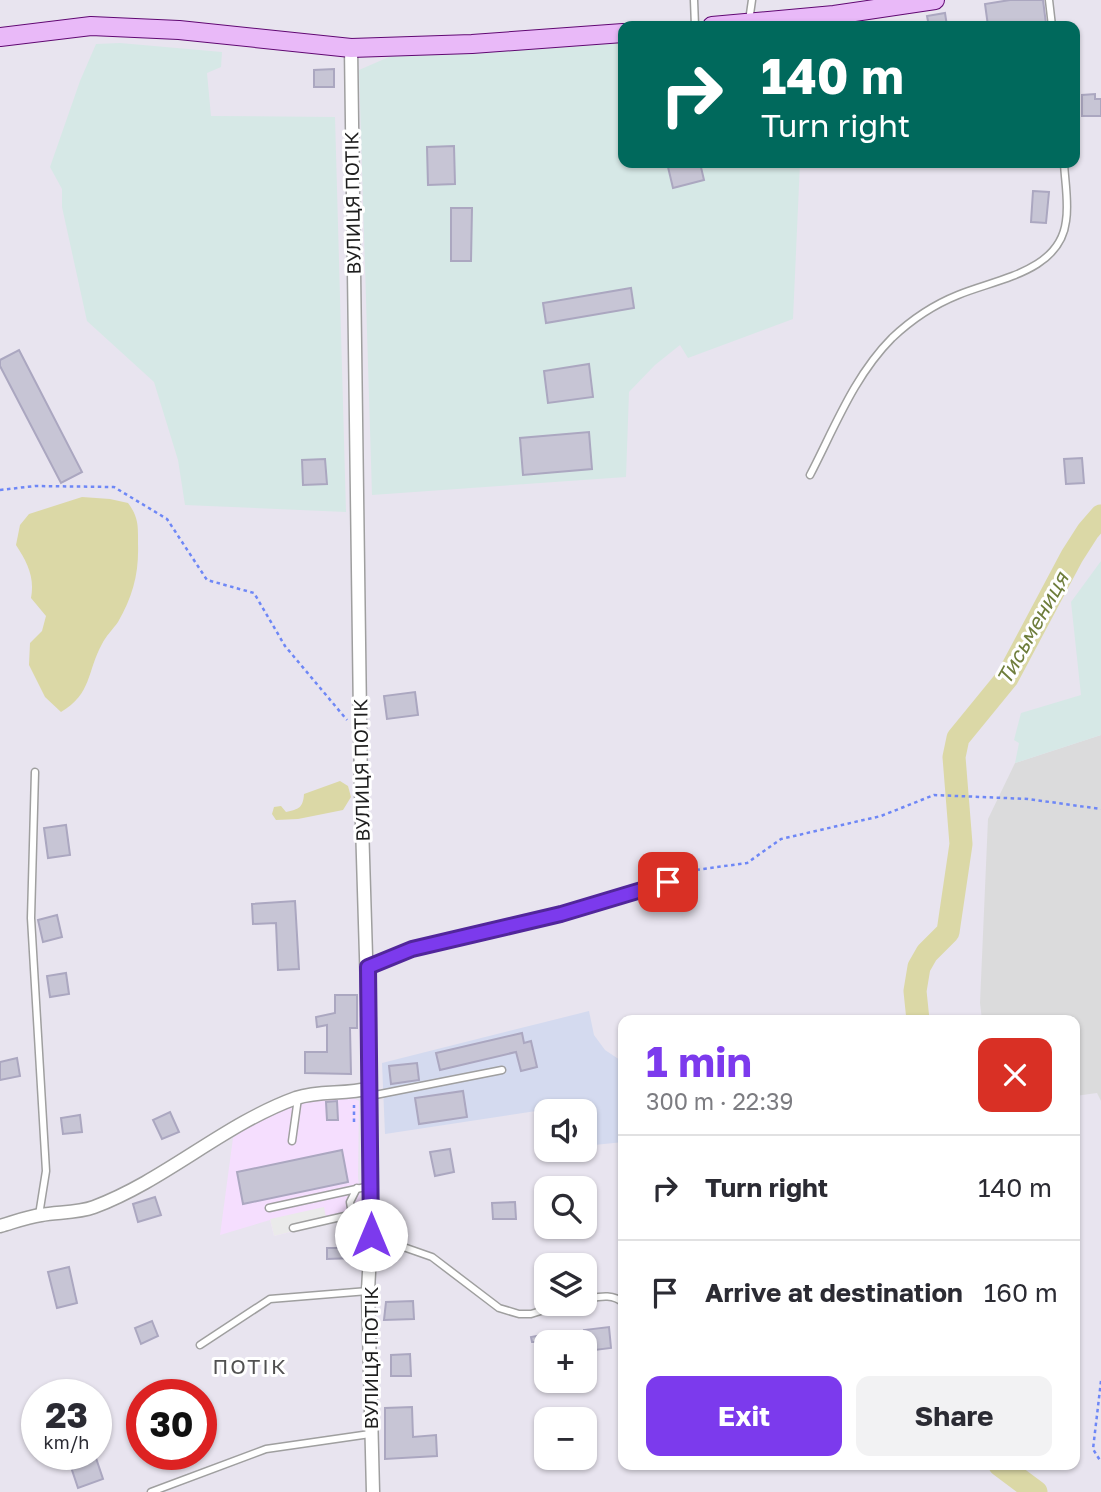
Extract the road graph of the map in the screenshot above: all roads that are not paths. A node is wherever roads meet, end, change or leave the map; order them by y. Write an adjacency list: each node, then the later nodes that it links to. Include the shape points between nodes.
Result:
1 (694, 0): 5 (lane)
2 (752, 0): 6 (lane)
3 (935, 0): 7 (street)
4 (1049, 0): 8 (lane)
5 (695, 21)
6 (749, 21)
7 (770, 21)
8 (1051, 21)
9 (618, 33): 11 (street)
10 (0, 37): 11 (street, via 91,26 180,30)
11 (351, 48): 16 (street, ВУЛИЦЯ ПОТІК, via 360,735)
12 (1064, 168): 13 (lane, via 1066,223 1058,246 1020,274 958,295 920,314 890,340 855,387)
13 (810, 475)
14 (35, 772): 26 (lane, via 31,918 46,1171)
15 (668, 882): 16 (lane, via 561,914 412,949)
16 (368, 967): 18 (street, ВУЛИЦЯ ПОТІК)
17 (502, 1070): 18 (lane)
18 (367, 1092): 19 (street, via 324,1092); 21 (street, ВУЛИЦЯ ПОТІК)
19 (298, 1098): 20 (lane); 26 (street, via 262,1113 139,1186 92,1208)
20 (292, 1141)
21 (370, 1185): 22 (lane); 24 (street, ВУЛИЦЯ ПОТІК)
22 (357, 1188): 23 (lane); 25 (lane, via 350,1202)
23 (269, 1208)
24 (371, 1210): 25 (lane); 29 (street, ВУЛИЦЯ ПОТІК)
25 (352, 1214): 28 (lane)
26 (39, 1215): 27 (street)
27 (0, 1226)
28 (293, 1228)
29 (371, 1235): 30 (street, ВУЛИЦЯ ПОТІК); 33 (lane, via 432,1257 499,1308)
30 (369, 1291): 34 (lane, via 270,1299); 35 (street, ВУЛИЦЯ ПОТІК)
31 (597, 1297): 32 (lane)
32 (618, 1298)
33 (534, 1313)
34 (200, 1345)
35 (370, 1434): 36 (lane, via 266,1449); 37 (street, ВУЛИЦЯ ПОТІК)
36 (151, 1492)
37 (373, 1492)

